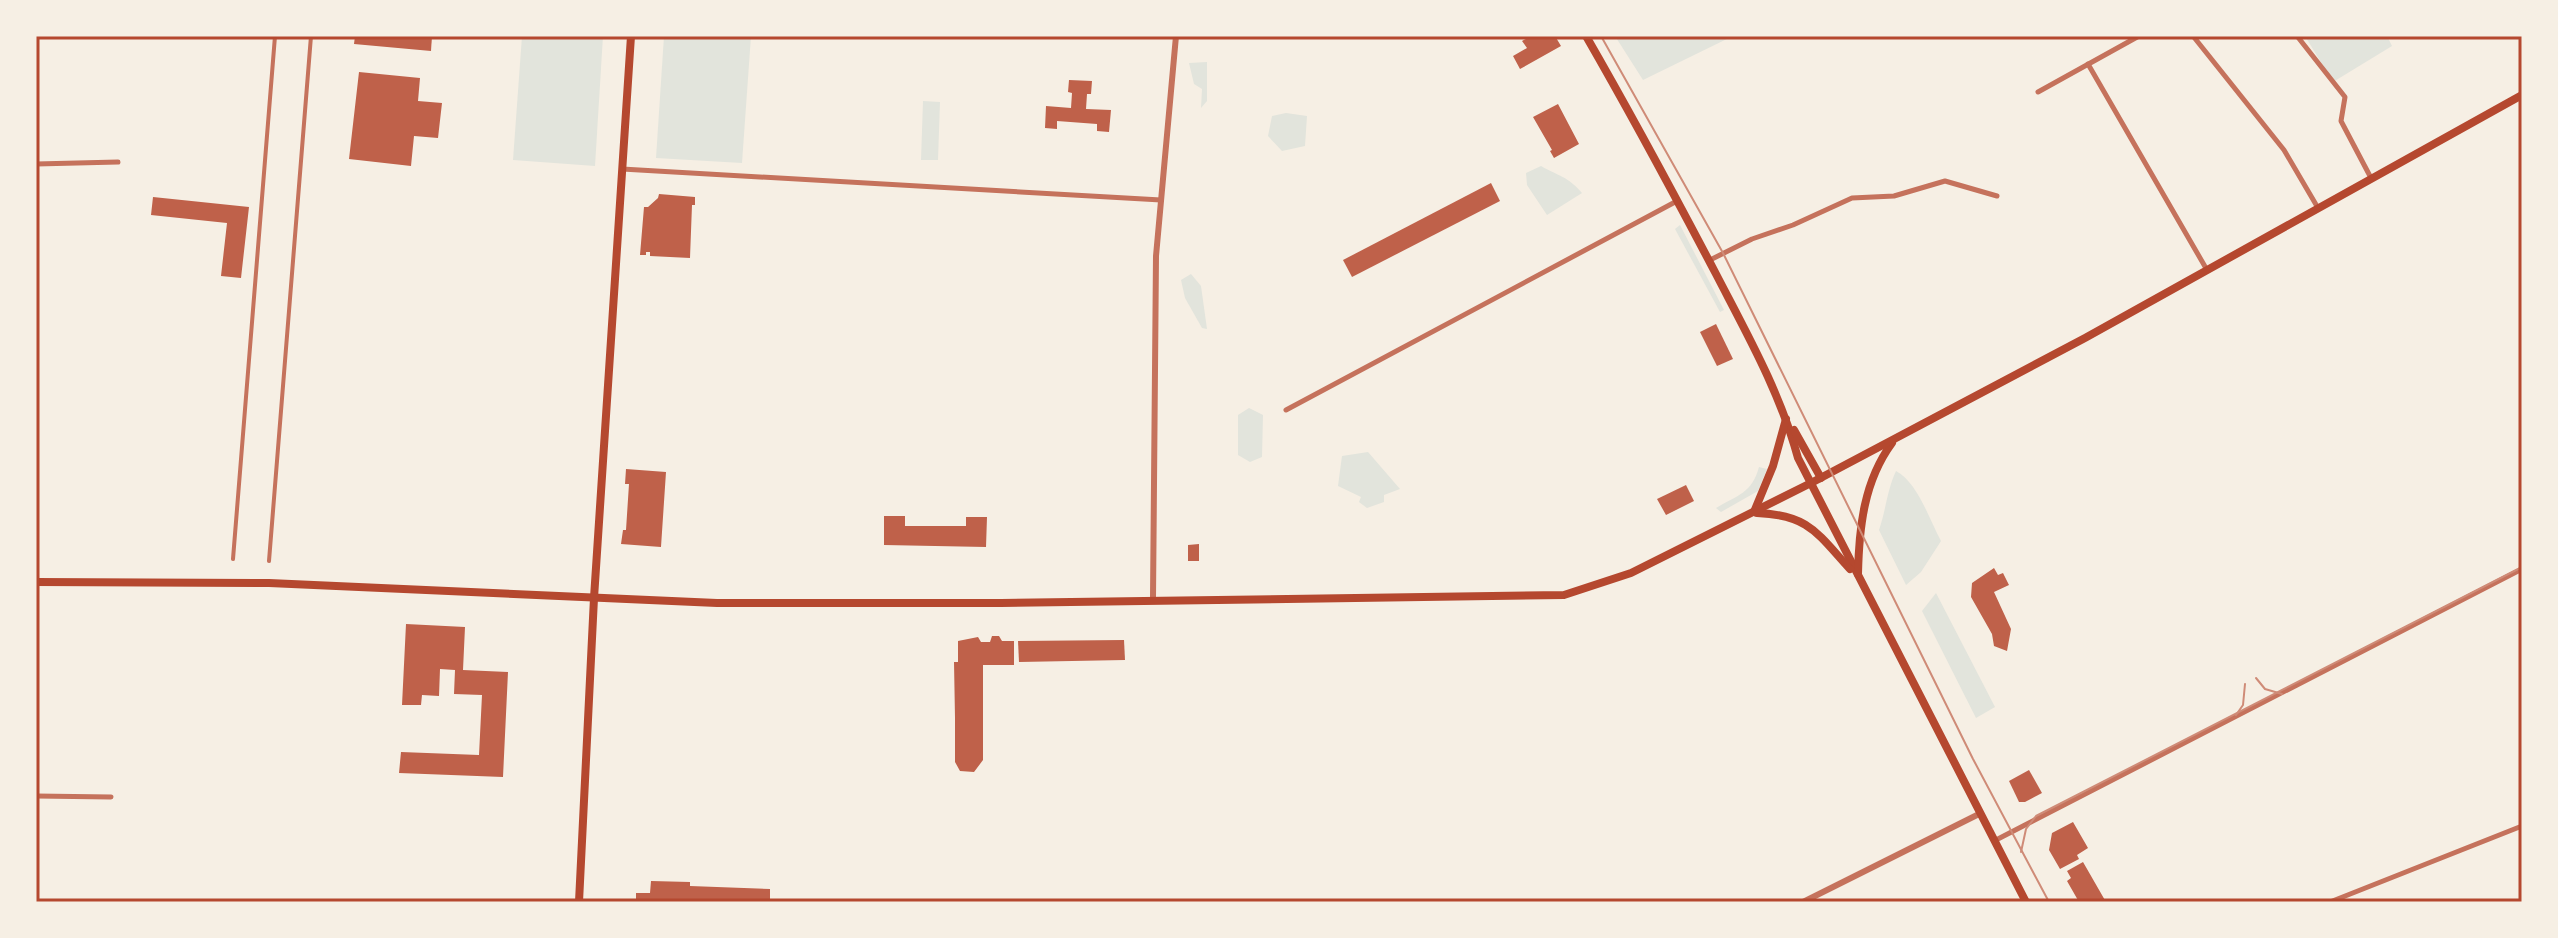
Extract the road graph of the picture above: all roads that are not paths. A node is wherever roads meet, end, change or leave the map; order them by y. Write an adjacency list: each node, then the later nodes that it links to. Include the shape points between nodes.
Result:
1 (275, 36): 28 (street)
2 (311, 36): 29 (street)
3 (631, 36): 14 (main road)
4 (1176, 36): 17 (street)
5 (1586, 36): 18 (main road)
6 (2139, 36): 9 (street)
7 (2193, 36): 19 (street, via 2284,150)
8 (2297, 36): 15 (street, via 2345,97 2341,121)
9 (2088, 64): 10 (street); 21 (street)
10 (2038, 92)
11 (2522, 95): 15 (main road)
12 (118, 162): 13 (street)
13 (36, 164)
14 (622, 169): 17 (street); 33 (main road)
15 (2371, 179): 19 (main road)
16 (1997, 196): 20 (street, via 1945,181 1894,196 1852,198)
17 (1161, 200): 34 (street)
18 (1678, 201): 20 (main road); 22 (street)
19 (2318, 208): 21 (main road)
20 (1709, 260): 23 (main road)
21 (2207, 270): 24 (main road)
22 (1286, 410)
23 (1786, 415): 25 (main road); 26 (main road); 27 (main road)
24 (1895, 439): 25 (main road); 31 (main road, via 1869,486 1858,538)
25 (1821, 478): 26 (main road)
26 (1811, 483): 27 (main road); 31 (main road)
27 (1754, 513): 31 (main road, via 1779,514 1815,530); 34 (main road, via 1631,573 1564,595)
28 (233, 559)
29 (269, 561)
30 (2522, 569): 39 (street)
31 (1858, 579): 37 (main road)
32 (36, 582): 33 (main road, via 269,583)
33 (594, 598): 34 (main road, via 717,603); 42 (main road)
34 (1153, 598)
35 (36, 796): 36 (street)
36 (111, 797)
37 (1979, 814): 39 (main road); 43 (street)
38 (2522, 826): 45 (street)
39 (1994, 841): 44 (main road)
40 (36, 902): 41 (street)
41 (58, 902)
42 (579, 902)
43 (1803, 902)
44 (2026, 902)
45 (2330, 902)

